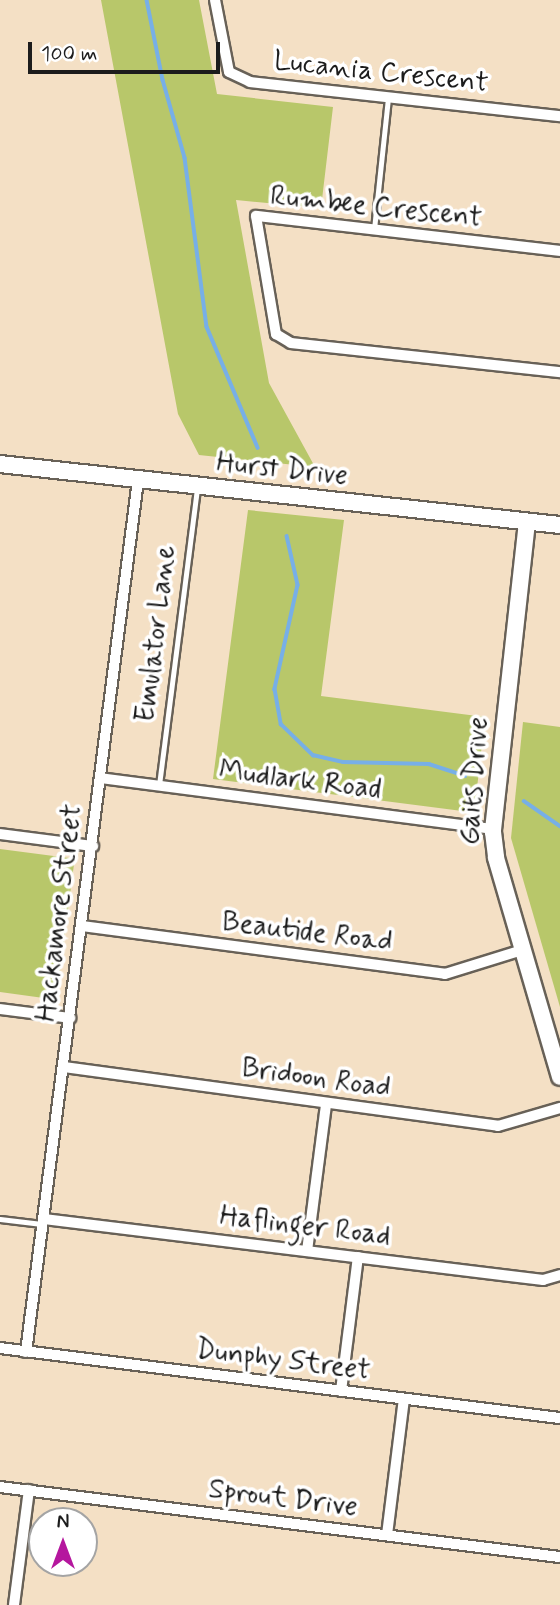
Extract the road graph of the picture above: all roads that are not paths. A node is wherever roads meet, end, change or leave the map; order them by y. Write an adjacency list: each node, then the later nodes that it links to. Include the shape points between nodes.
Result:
1 (215, 0): 2 (street, Lucania Crescent, via 229,72 250,82)
2 (388, 97): 3 (street, Lucania Crescent); 4 (lane)
3 (560, 116)
4 (374, 229): 5 (street, Rumbee Crescent); 6 (street, Rumbee Crescent, via 256,216 276,334 291,343)
5 (560, 251)
6 (560, 372)
7 (0, 464): 8 (street, Hurst Drive)
8 (138, 480): 9 (street, Hurst Drive); 12 (street, Hackamore Street)
9 (197, 488): 10 (street, Hurst Drive); 13 (lane, Emulator Lane)
10 (527, 522): 11 (street, Hurst Drive); 14 (street, Gaits Drive)
11 (560, 525)
12 (100, 778): 13 (street, Mudlark Road); 16 (street, Hackamore Street)
13 (159, 786): 14 (street, Mudlark Road)
14 (493, 829): 18 (street, Gaits Drive, via 496,858)
15 (0, 834): 16 (street)
16 (93, 846): 17 (street, Hackamore Street)
17 (82, 926): 18 (street, Beautide Road, via 445,974); 20 (street, Hackamore Street)
18 (522, 950): 22 (street, Gaits Drive)
19 (0, 1009): 20 (street)
20 (70, 1018): 21 (street, Hackamore Street)
21 (64, 1067): 23 (street, Bridoon Road); 26 (street, Hackamore Street)
22 (560, 1077)
23 (326, 1104): 24 (street, Bridoon Road, via 498,1126); 27 (street)
24 (560, 1108)
25 (0, 1219): 26 (lane, Haflinger Road)
26 (44, 1221): 27 (street, Haflinger Road); 31 (street, Hackamore Street)
27 (307, 1251): 28 (street, Haflinger Road)
28 (358, 1257): 29 (street, Haflinger Road, via 543,1280); 32 (street)
29 (560, 1275)
30 (0, 1349): 31 (street, Dunphy Street)
31 (26, 1352): 32 (street, Dunphy Street)
32 (341, 1391): 33 (street, Dunphy Street)
33 (404, 1399): 34 (street, Dunphy Street); 37 (street)
34 (560, 1418)
35 (0, 1487): 36 (street, Sprout Drive)
36 (29, 1490): 37 (street, Sprout Drive); 39 (street)
37 (387, 1535): 38 (street, Sprout Drive)
38 (560, 1557)
39 (14, 1605)

